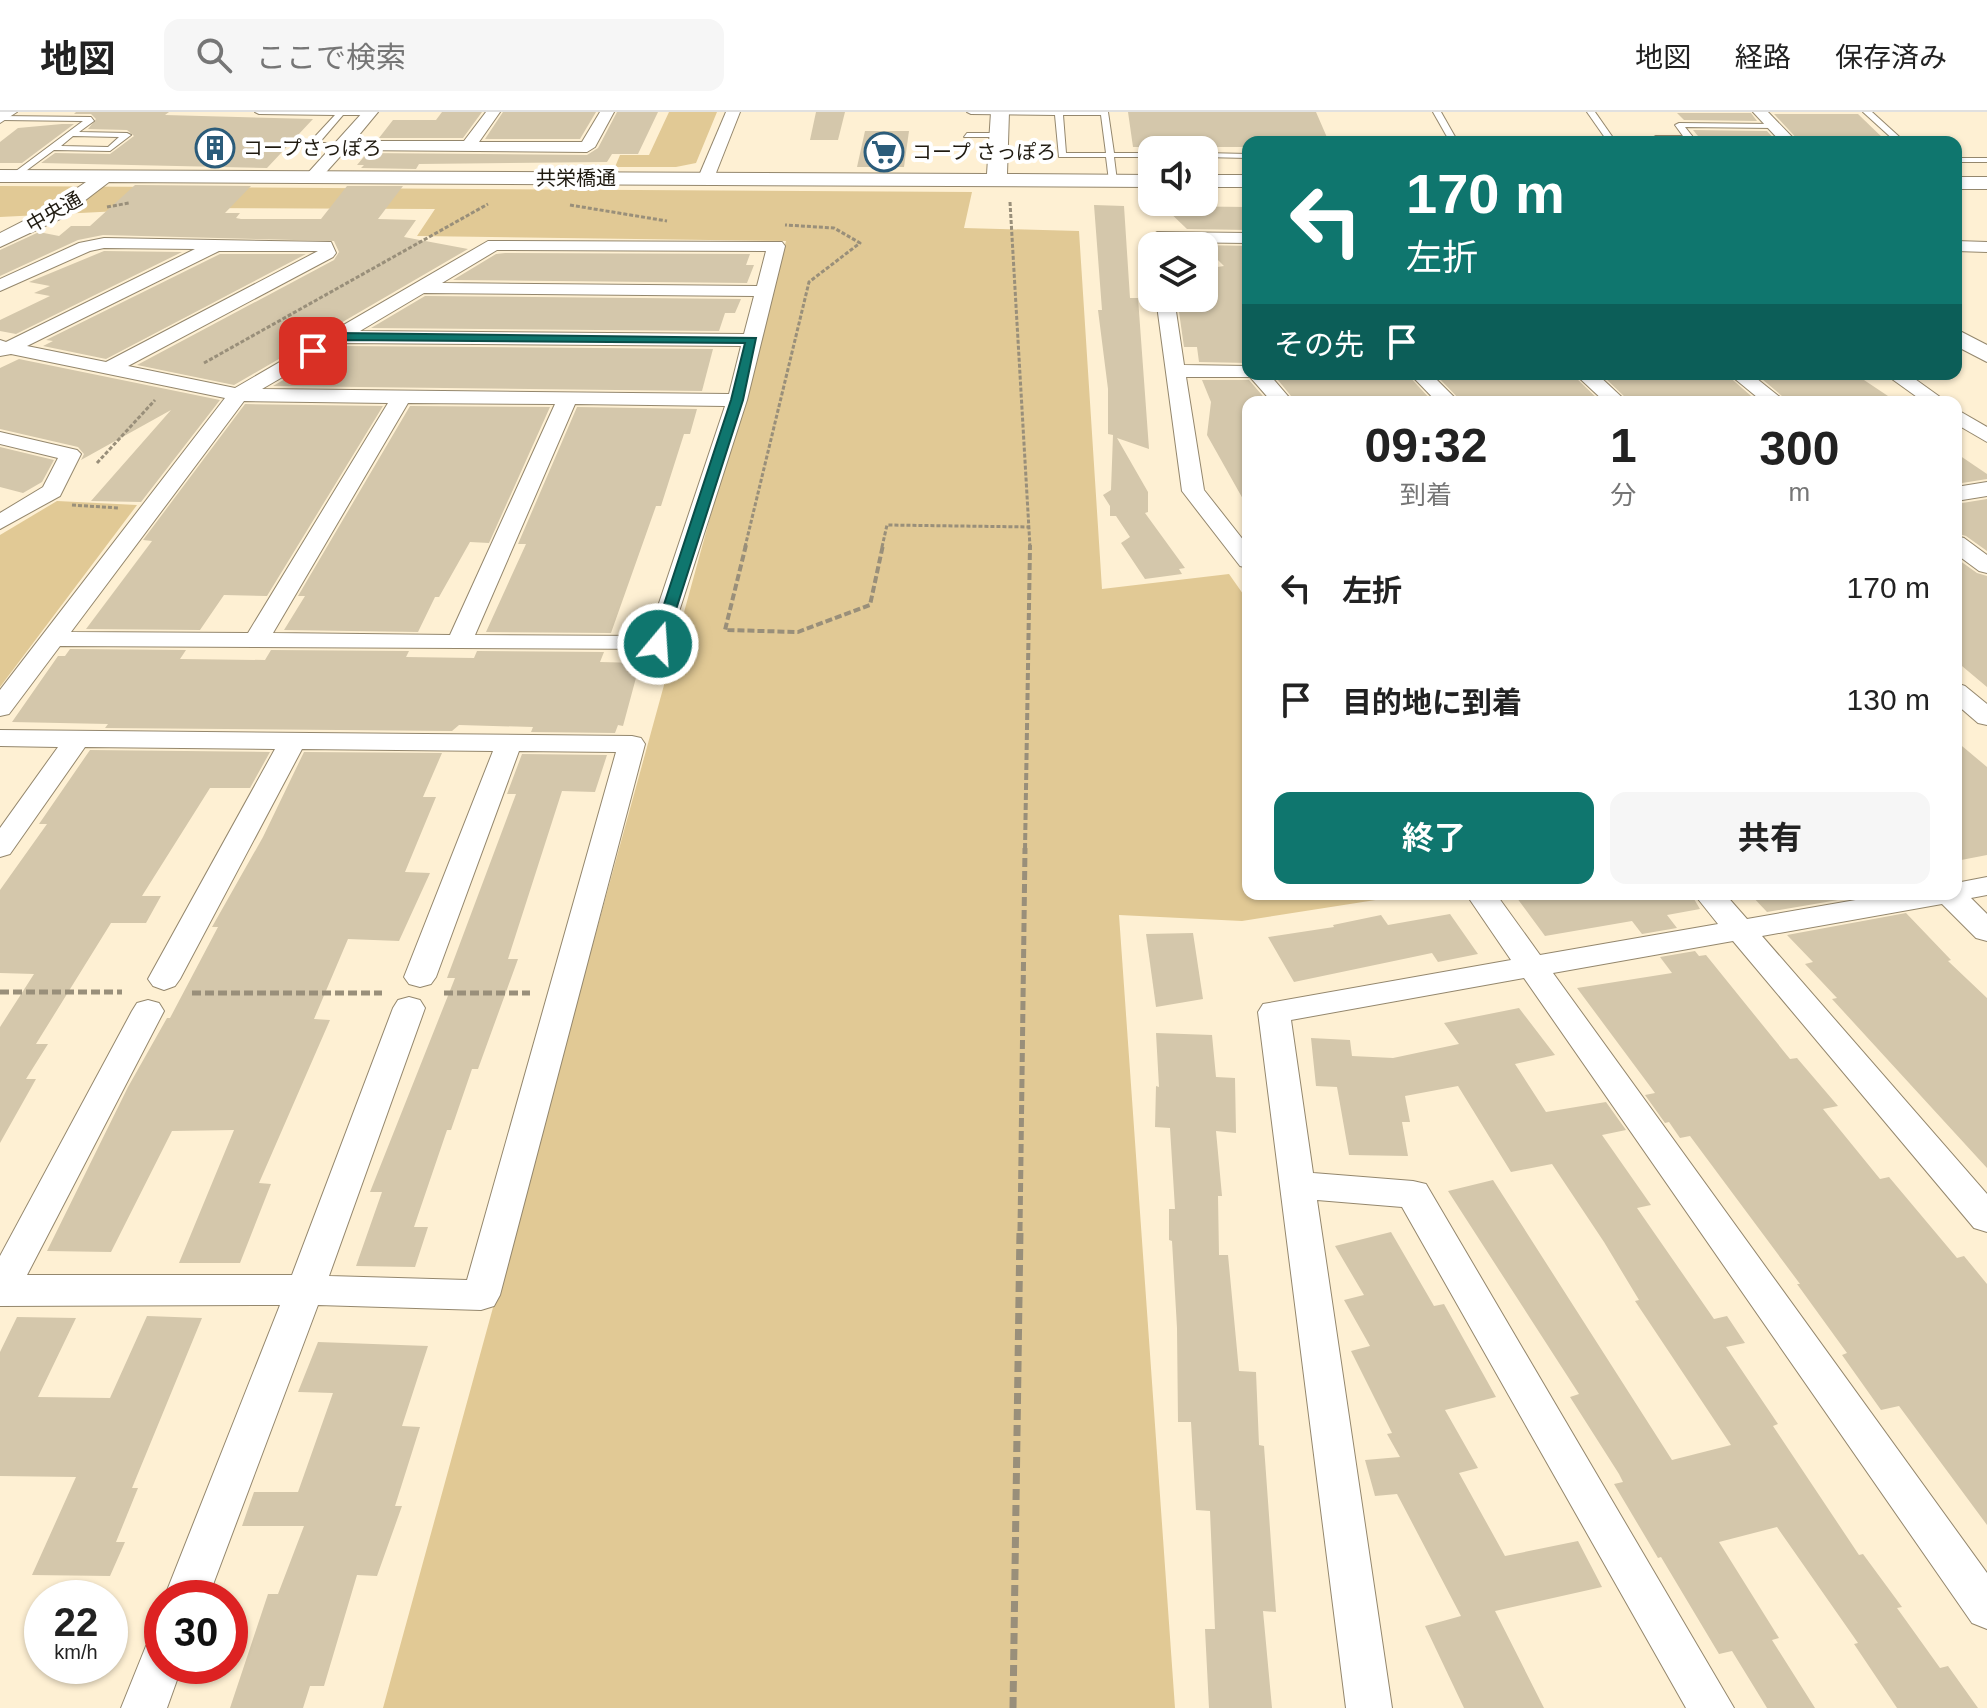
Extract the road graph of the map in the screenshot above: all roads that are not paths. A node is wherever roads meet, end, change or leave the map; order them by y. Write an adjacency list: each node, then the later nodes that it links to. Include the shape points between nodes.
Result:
1 (259, 112): 11 (lane)
2 (493, 112): 25 (street)
3 (607, 112): 25 (street, via 587,147)
4 (733, 112): 36 (street)
5 (971, 112): 6 (lane)
6 (1000, 112): 13 (lane); 18 (street)
7 (1437, 112): 19 (lane)
8 (1591, 112): 20 (lane)
9 (1760, 112): 15 (street)
10 (1867, 112): 23 (lane)
11 (341, 113): 12 (lane); 24 (lane, via 312,145)
12 (371, 113): 24 (street)
13 (1059, 113): 27 (lane, via 1105,113); 27 (lane, via 1062,155)
14 (4, 116): 16 (lane, via 91,119)
15 (1773, 126): 21 (lane, via 1679,125); 22 (street)
16 (71, 134): 26 (lane); 26 (lane, via 127,135 110,149)
17 (967, 135): 18 (lane)
18 (999, 135): 37 (street)
19 (1451, 136)
20 (1608, 136)
21 (1689, 136)
22 (1783, 136)
23 (1894, 136)
24 (341, 145): 25 (street); 35 (street)
25 (468, 146)
26 (53, 148): 33 (lane)
27 (1110, 155): 28 (lane); 38 (lane)
28 (1138, 155)
29 (1218, 155): 30 (lane)
30 (1242, 156)
31 (1962, 160): 32 (lane)
32 (1987, 160)
33 (8, 176): 34 (street, 共栄橋通)
34 (103, 177): 35 (street, 共栄橋通); 46 (street, 中央通, via 60,212)
35 (313, 177): 36 (street, 共栄橋通)
36 (706, 178): 37 (street, 共栄橋通)
37 (1003, 181): 38 (street, 共栄橋通)
38 (1113, 181): 39 (street, 共栄橋通)
39 (1138, 181)
40 (1218, 181): 41 (street)
41 (1242, 181)
42 (1962, 183): 43 (street)
43 (1987, 183)
44 (1218, 238): 45 (street)
45 (1242, 238)
46 (0, 241)
47 (218, 244): 48 (street, via 94,245); 55 (street); 57 (street, via 325,246 327,253)
48 (0, 286)
49 (421, 288): 50 (street); 50 (street, via 494,245 776,246); 52 (street)
50 (765, 291): 53 (street)
51 (1167, 312): 58 (street)
52 (338, 337): 53 (street); 65 (street)
53 (752, 340): 73 (street)
54 (1962, 340): 56 (street)
55 (3, 348): 57 (street)
56 (1987, 355)
57 (108, 369): 65 (street)
58 (1176, 371): 59 (street); 78 (street, via 1193,491)
59 (1242, 372)
60 (1263, 380): 66 (street)
61 (1426, 380): 67 (street)
62 (1592, 380): 68 (street)
63 (1747, 380): 69 (street)
64 (1904, 380): 70 (street)
65 (238, 395): 71 (street); 83 (street)
66 (1278, 396)
67 (1443, 396)
68 (1610, 396)
69 (1768, 396)
70 (1928, 396)
71 (401, 397): 72 (street); 84 (street)
72 (568, 398): 73 (street); 85 (street)
73 (737, 400): 85 (street, via 658,644)
74 (0, 438): 79 (street, via 70,454 52,491)
75 (1987, 489): 76 (street)
76 (1962, 493)
77 (1242, 518): 78 (street)
78 (1216, 521): 81 (street)
79 (0, 522)
80 (1962, 547): 82 (street)
81 (1242, 554)
82 (1987, 566)
83 (53, 639): 84 (street); 87 (street)
84 (256, 641): 85 (street)
85 (459, 643)
86 (1962, 696): 88 (street)
87 (0, 708)
88 (1987, 717)
89 (0, 738): 90 (street)
90 (77, 739): 91 (street); 93 (street)
91 (293, 740): 92 (street); 103 (street)
92 (509, 743): 108 (street, via 410,992); 108 (street, via 632,744 481,1295)
93 (0, 848)
94 (1987, 886): 95 (street)
95 (1962, 891)
96 (1485, 900): 102 (street)
97 (1714, 900): 100 (street)
98 (1912, 900): 100 (street)
99 (1953, 900): 101 (street)
100 (1739, 930): 102 (street); 106 (street)
101 (1987, 931)
102 (1531, 967): 105 (street, via 1274,1012); 110 (street)
103 (176, 986)
104 (137, 1002): 107 (street)
105 (1298, 1185): 113 (street); 114 (street, via 1413,1194)
106 (1987, 1218)
107 (0, 1290): 108 (street)
108 (305, 1290): 109 (street)
109 (193, 1580)
110 (1987, 1609)
111 (153, 1684): 112 (street)
112 (144, 1708)
113 (1369, 1708)
114 (1711, 1708)

